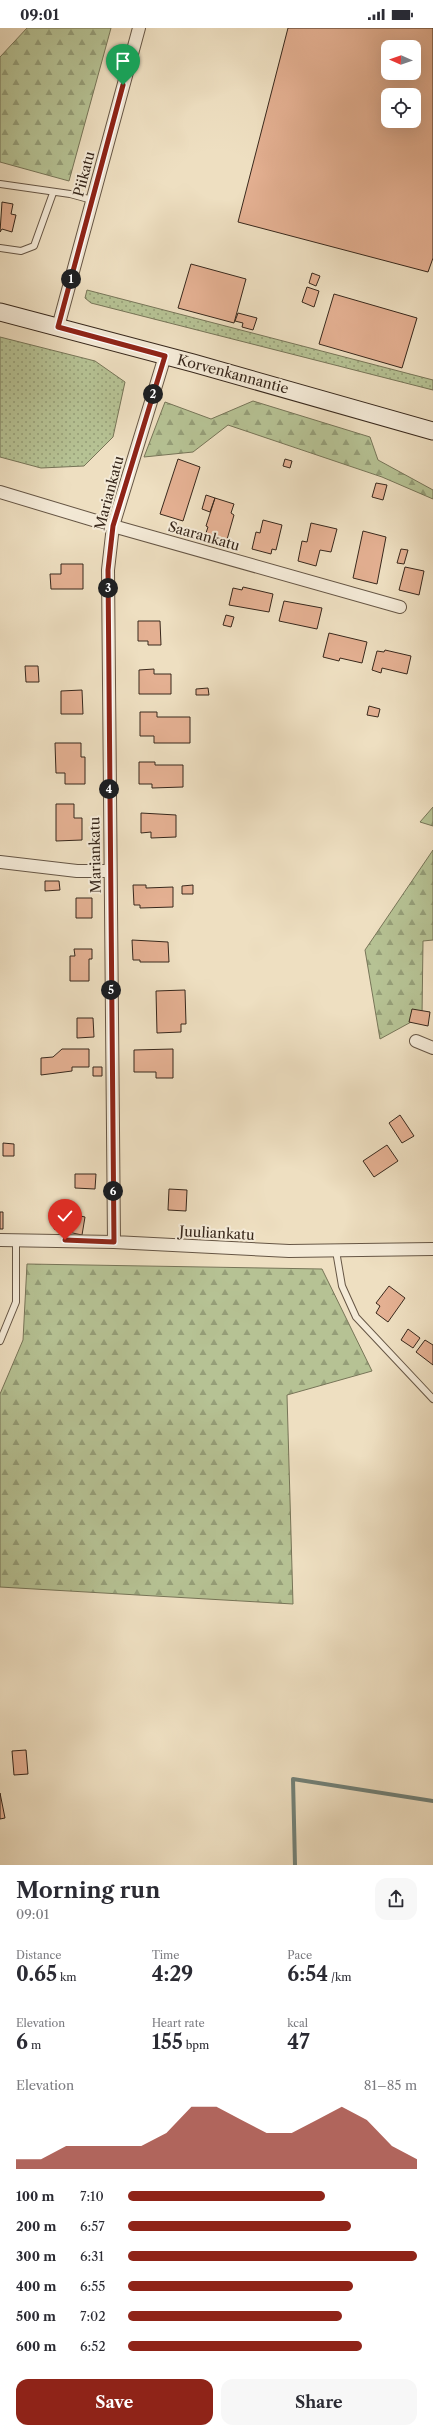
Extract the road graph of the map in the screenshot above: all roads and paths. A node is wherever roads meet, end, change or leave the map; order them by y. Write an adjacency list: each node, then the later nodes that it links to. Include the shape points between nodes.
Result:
1 (139, 28): 4 (street, Piikatu)
2 (0, 184): 3 (lane)
3 (53, 193): 4 (lane); 5 (lane, via 34,246 21,251)
4 (92, 200): 7 (street, Piikatu)
5 (0, 248)
6 (0, 312): 7 (main road, Korvenkannantie)
7 (58, 327): 8 (main road, Korvenkannantie)
8 (165, 356): 9 (main road, Korvenkannantie); 13 (street, Mariankatu)
9 (372, 414): 10 (main road, Korvenkannantie); 11 (main road, Korvenkannantie)
10 (433, 431)
11 (433, 440)
12 (0, 492): 13 (street, Saarankatu)
13 (113, 526): 14 (street, Saarankatu); 16 (street, Mariankatu, via 108,570)
14 (400, 607)
15 (0, 862): 16 (street)
16 (110, 871): 21 (street, Mariankatu)
17 (416, 1042): 18 (street)
18 (433, 1048)
19 (16, 1239): 20 (street, Juuliankatu); 21 (street, Juuliankatu); 24 (lane, via 16,1302)
20 (0, 1240)
21 (114, 1242): 23 (street, Juuliankatu)
22 (433, 1249): 23 (street, Juuliankatu)
23 (336, 1251): 25 (lane, via 342,1286 356,1317)
24 (0, 1341)
25 (433, 1399)

